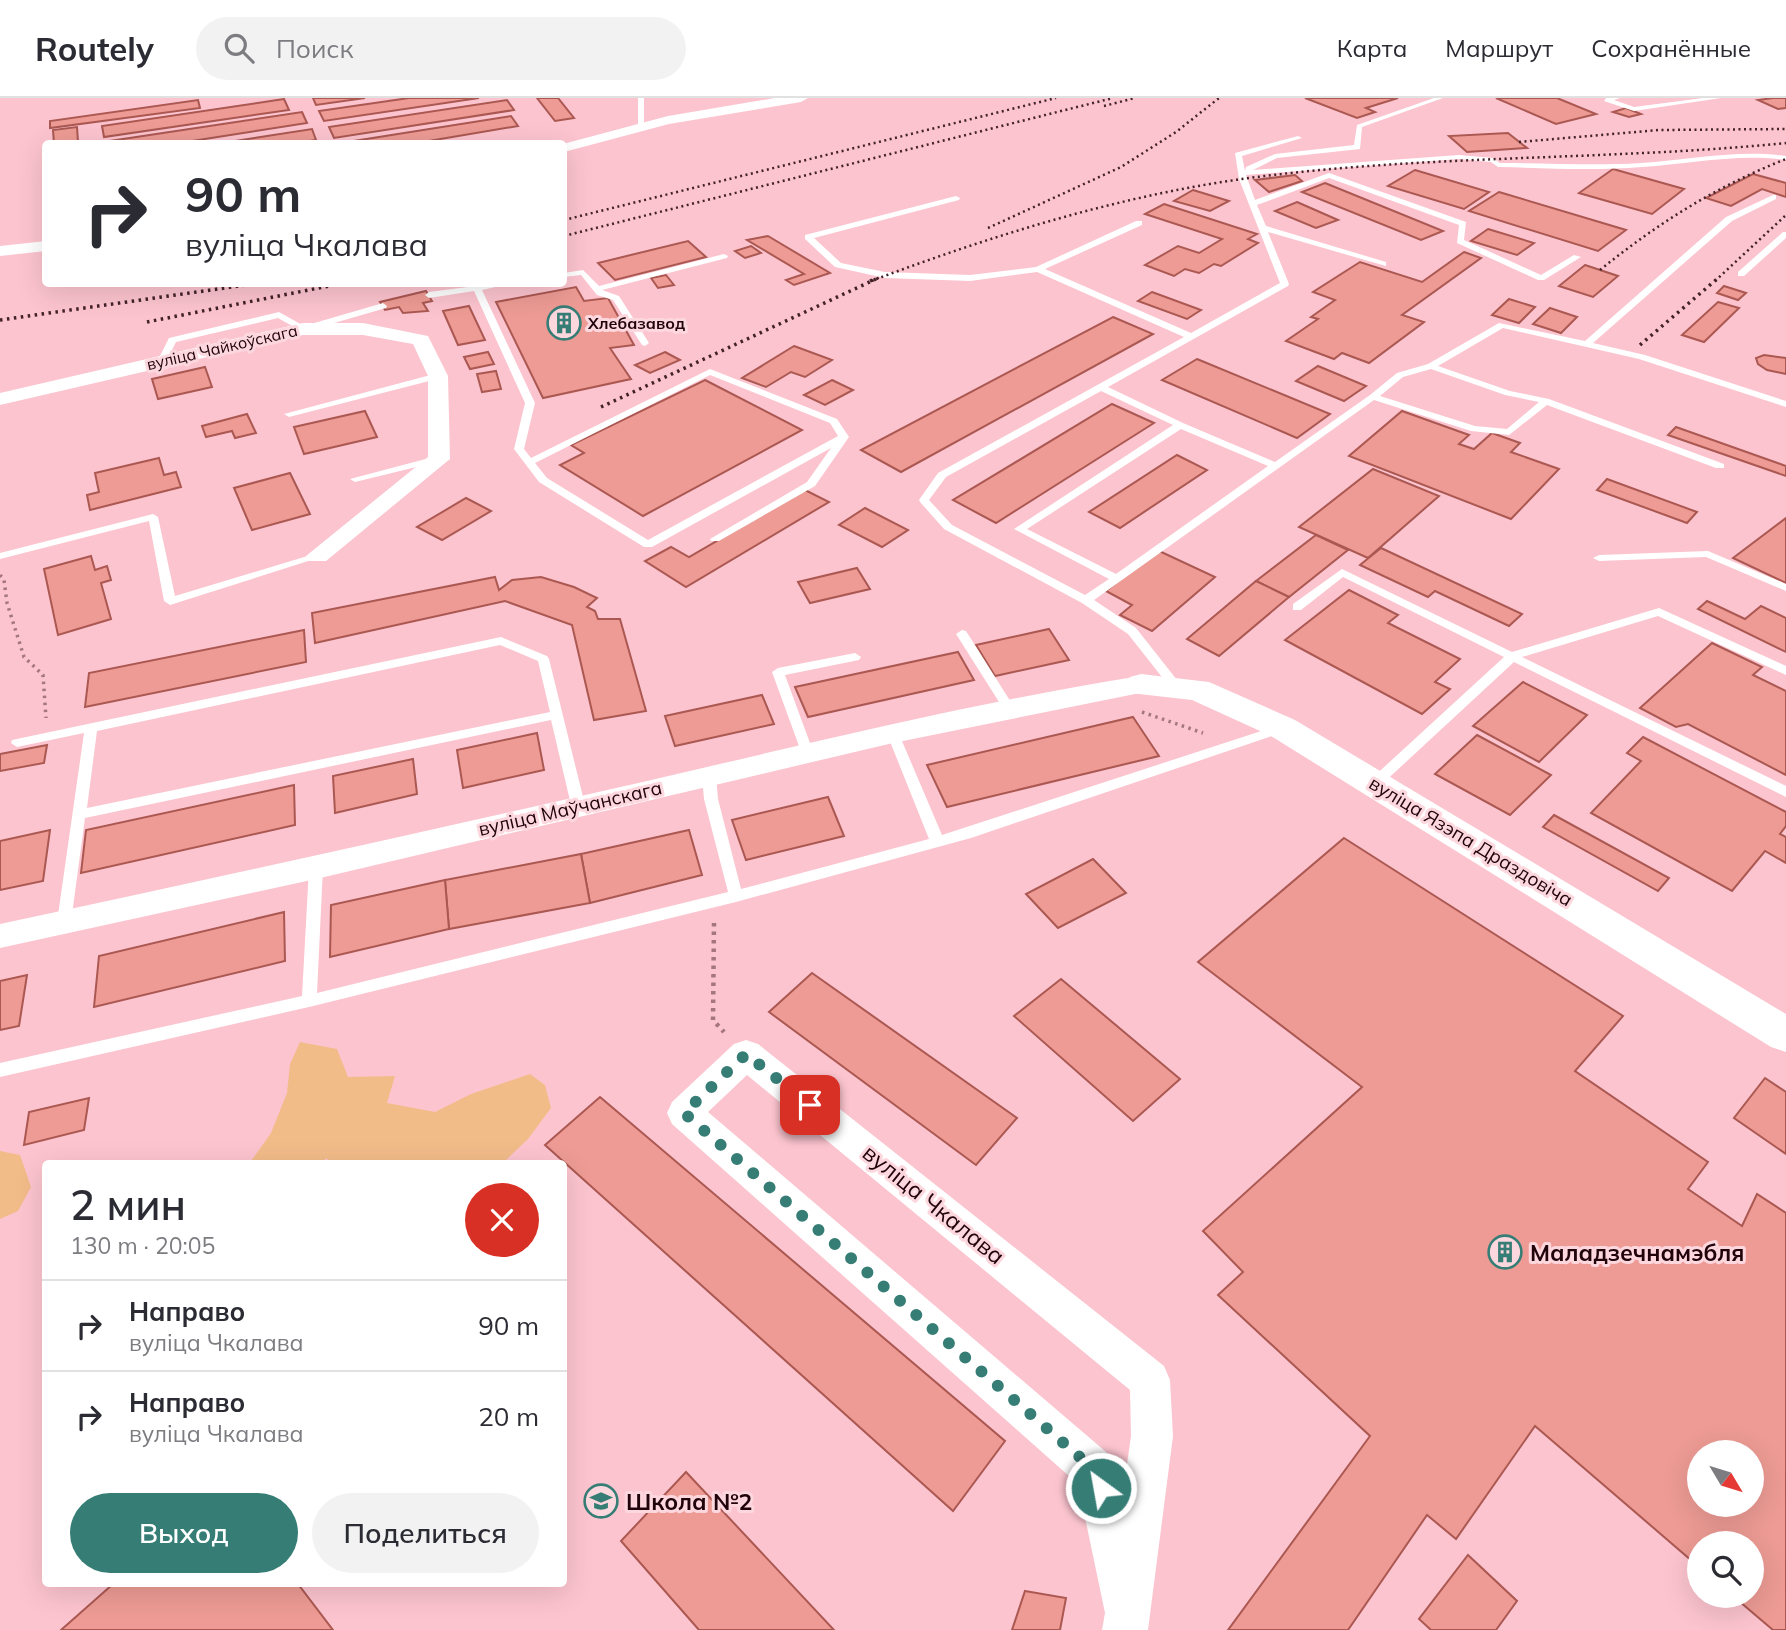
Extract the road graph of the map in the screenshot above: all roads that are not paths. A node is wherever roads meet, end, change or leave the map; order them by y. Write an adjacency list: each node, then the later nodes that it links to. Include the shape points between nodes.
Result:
1 (641, 98): 6 (lane)
2 (801, 98): 6 (street)
3 (1440, 98): 10 (lane, via 1359,126 1357,147 1276,156)
4 (1618, 98): 5 (lane, via 1606,100 1634,109)
5 (1718, 98)
6 (640, 126): 8 (street)
7 (1298, 138): 10 (lane, via 1238,155)
8 (567, 147)
9 (1786, 158): 10 (lane, via 1758,152 1720,154 1641,166 1498,165 1493,160 1460,157)
10 (1242, 173): 13 (lane)
11 (1773, 197): 33 (lane, via 1729,219)
12 (956, 198): 22 (lane, via 808,237 838,265 885,275 970,278)
13 (1253, 204): 15 (lane); 20 (lane, via 1329,175 1463,224 1460,241 1541,278)
14 (1139, 223): 22 (lane)
15 (1263, 228): 21 (lane); 31 (lane, via 1285,284)
16 (1786, 234): 23 (lane)
17 (42, 246): 18 (street)
18 (0, 251)
19 (724, 256): 27 (lane)
20 (1577, 257)
21 (1383, 264)
22 (1038, 269): 31 (lane)
23 (1741, 274)
24 (567, 275): 27 (lane, via 583,272)
25 (484, 287): 26 (lane)
26 (477, 288): 28 (lane); 45 (lane, via 530,403 519,449)
27 (598, 289): 32 (lane, via 616,298)
28 (429, 295)
29 (383, 306): 30 (lane)
30 (303, 328): 35 (street, вуліца Чайкоўскага, via 363,328 421,340); 38 (street, вуліца Чайкоўскага)
31 (1192, 337): 36 (lane)
32 (645, 343)
33 (1587, 344): 34 (lane, via 1502,325); 40 (lane)
34 (1431, 366): 37 (lane, via 1400,375); 39 (lane)
35 (438, 376): 41 (lane); 44 (street, вуліца Чайкоўскага)
36 (1101, 387): 42 (lane); 55 (lane, via 942,475 924,500 948,527)
37 (1373, 397): 39 (lane, via 1474,429 1509,432); 46 (lane)
38 (0, 398)
39 (1546, 401): 47 (lane)
40 (1786, 404)
41 (289, 414)
42 (1180, 425): 46 (lane); 53 (lane, via 1019,530)
43 (844, 437): 45 (lane, via 834,421 710,372); 45 (lane, via 648,545 543,480); 49 (lane, via 811,484)
44 (439, 459): 48 (lane); 51 (street)
45 (530, 462)
46 (1276, 466): 53 (lane)
47 (1720, 466)
48 (355, 479)
49 (715, 539)
50 (0, 556): 51 (lane, via 153,517 170,601)
51 (318, 556)
52 (1599, 558): 54 (lane, via 1708,554)
53 (1116, 578): 55 (lane)
54 (1786, 588)
55 (1086, 600): 62 (lane, via 1132,631)
56 (1297, 607): 58 (lane, via 1342,572)
57 (962, 634): 63 (lane)
58 (1514, 655): 60 (lane, via 1659,612); 71 (lane); 72 (lane)
59 (855, 657): 69 (lane, via 778,672)
60 (1786, 671)
61 (1141, 685): 62 (street, вуліца Язэпа Драздовіча); 63 (street, вуліца Маўчанскага)
62 (1177, 688): 66 (street, вуліца Язэпа Драздовіча, via 1198,690)
63 (1010, 710): 67 (street, вуліца Маўчанскага)
64 (556, 715): 65 (lane, via 542,659 501,641); 73 (lane); 74 (lane)
65 (91, 727): 68 (lane); 74 (lane)
66 (1283, 728): 71 (street, вуліца Язэпа Драздовіча); 75 (lane)
67 (893, 734): 69 (street, вуліца Маўчанскага); 75 (lane)
68 (17, 743)
69 (808, 754): 70 (street, вуліца Маўчанскага)
70 (709, 776): 73 (street, вуліца Маўчанскага); 77 (lane)
71 (1375, 783): 81 (street, вуліца Язэпа Драздовіча)
72 (1786, 792)
73 (578, 805): 76 (street, вуліца Маўчанскага)
74 (79, 814): 78 (lane)
75 (937, 841): 77 (lane)
76 (316, 868): 78 (street, вуліца Маўчанскага); 80 (lane)
77 (736, 896): 80 (lane)
78 (64, 922): 79 (street, вуліца Маўчанскага)
79 (0, 936)
80 (309, 1001): 82 (lane)
81 (1786, 1035)
82 (0, 1070)
83 (1126, 1621): 83 (street, вуліца Чкалава, via 1152,1436 1150,1380 746,1054 684,1113 1097,1472)

